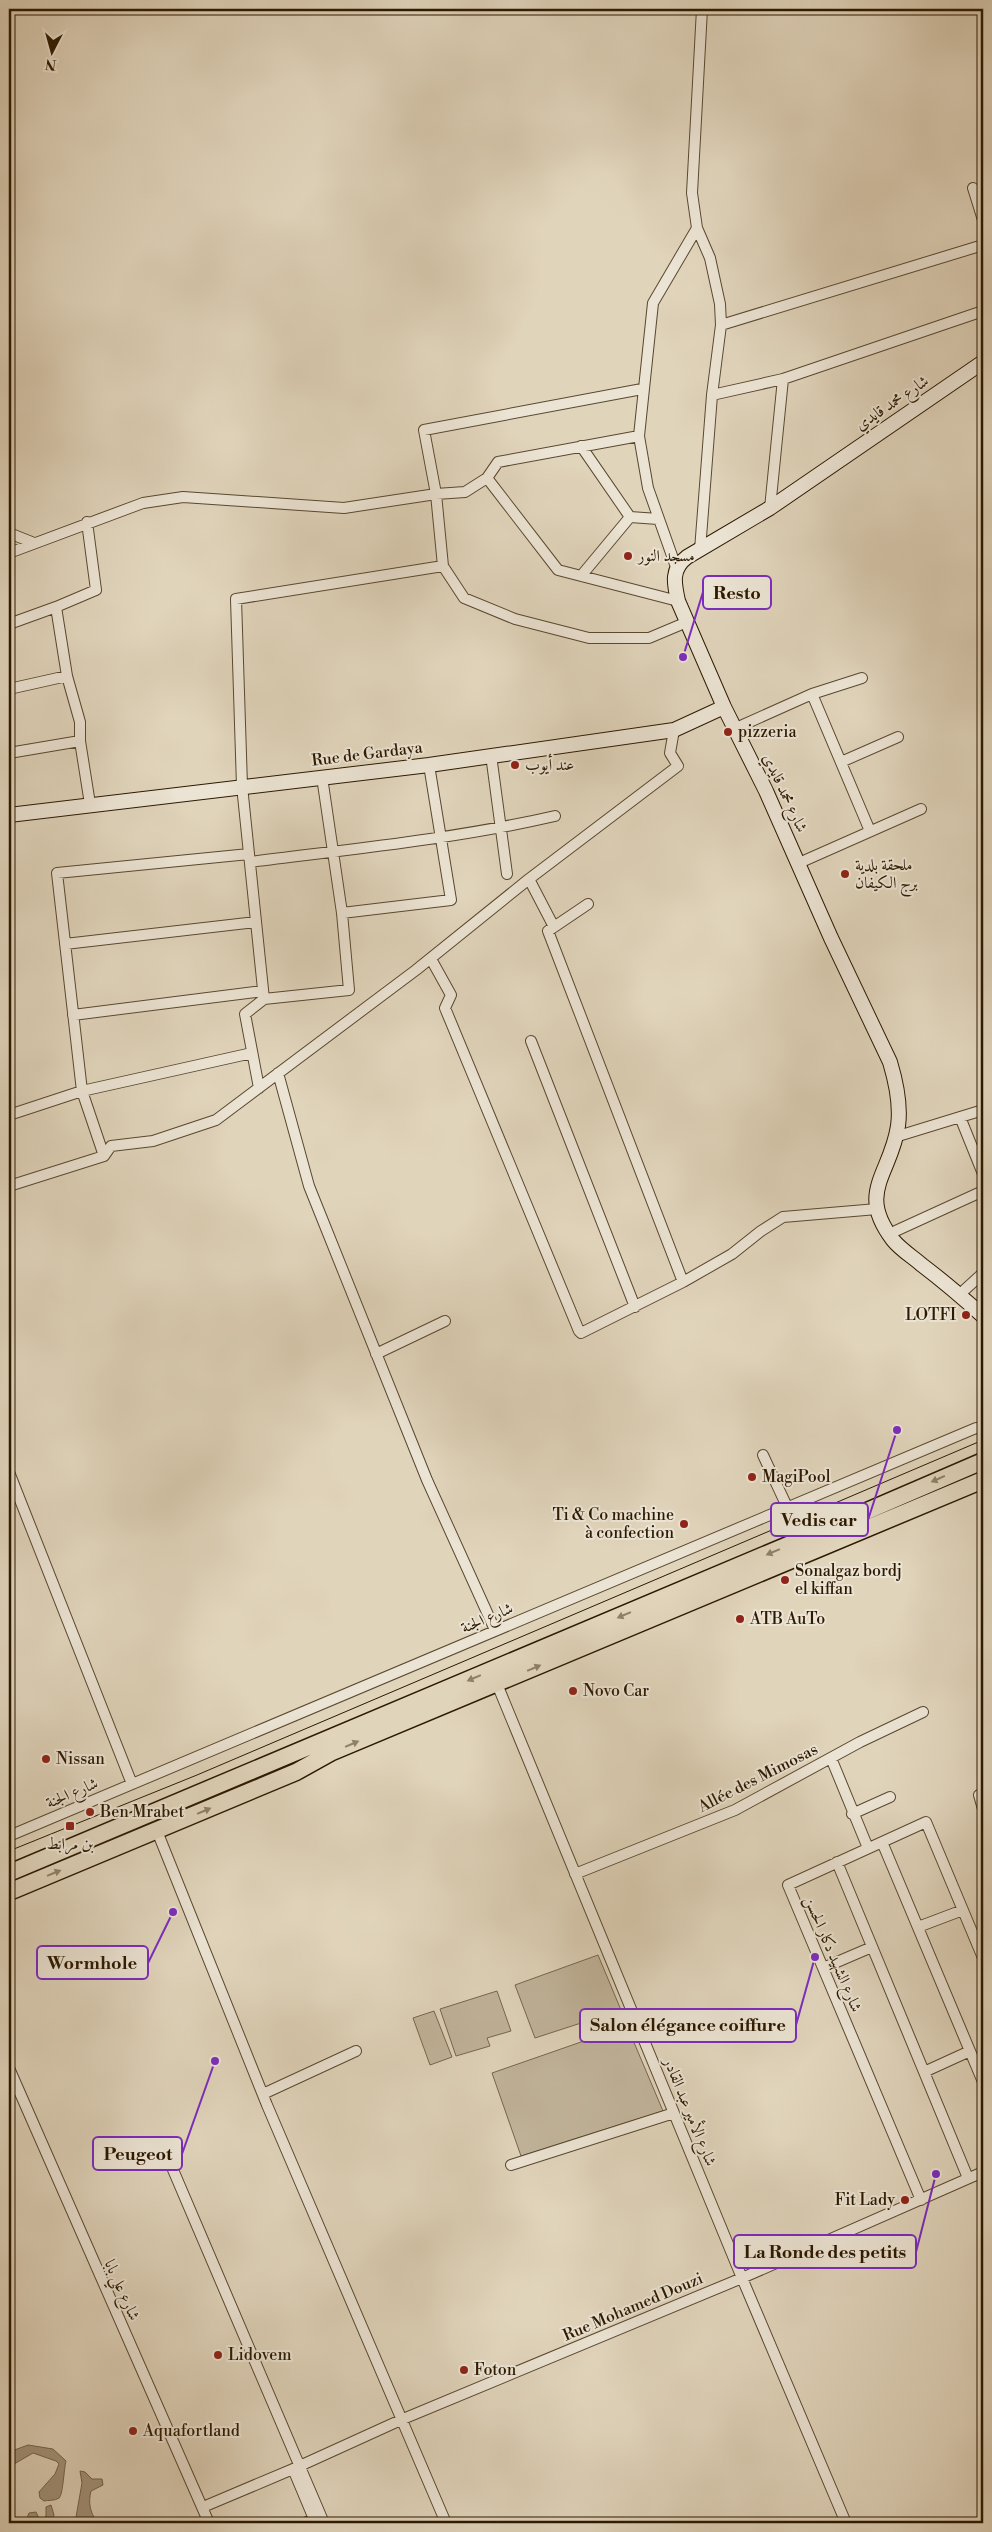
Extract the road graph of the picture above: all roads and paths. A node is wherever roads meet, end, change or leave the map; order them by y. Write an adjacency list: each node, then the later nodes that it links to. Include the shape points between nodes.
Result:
1 (702, 9): 4 (street, via 692,193)
2 (973, 188): 3 (street)
3 (983, 220)
4 (697, 228): 7 (street, via 710,258); 10 (street, via 653,303)
5 (983, 246): 7 (street)
6 (983, 311): 9 (street)
7 (721, 324): 11 (street)
8 (983, 362): 16 (main road, شارع محمد قايدي)
9 (783, 378): 11 (street); 16 (street)
10 (642, 389): 12 (street); 15 (street, via 424,430)
11 (712, 395): 22 (street)
12 (639, 436): 13 (street); 18 (street, via 648,488)
13 (580, 446): 14 (street, via 498,462); 17 (street)
14 (486, 478): 15 (street, via 465,492); 26 (street, via 558,570)
15 (436, 494): 19 (street, via 344,508 182,497 144,503); 24 (street)
16 (770, 508): 22 (main road, شارع محمد قايدي)
17 (630, 517): 18 (street); 26 (street)
18 (658, 519): 25 (street)
19 (87, 522): 21 (street); 28 (street, via 96,590)
20 (9, 533): 21 (street)
21 (34, 543): 23 (street)
22 (700, 550): 25 (main road, شارع محمد قايدي)
23 (9, 553)
24 (443, 566): 29 (street, via 464,598 515,619 589,638 649,638); 45 (street, via 236,599)
25 (676, 568): 27 (main road, شارع محمد قايدي, via 674,584)
26 (581, 576): 27 (street)
27 (678, 601): 29 (main road, شارع محمد قايدي)
28 (56, 607): 30 (street); 31 (street)
29 (687, 622): 35 (main road, شارع محمد قايدي)
30 (9, 624)
31 (67, 676): 33 (street); 39 (street, via 80,722)
32 (862, 678): 34 (street)
33 (9, 689)
34 (812, 694): 36 (street); 42 (street)
35 (724, 707): 36 (main road, شارع محمد قايدي); 37 (main road, Rue de Gardaya)
36 (736, 728): 55 (main road, شارع محمد قايدي)
37 (674, 730): 41 (main road, Rue de Gardaya); 57 (street, via 670,753 678,766)
38 (898, 737): 42 (street)
39 (80, 741): 40 (street); 46 (street)
40 (9, 753)
41 (491, 755): 43 (main road, Rue de Gardaya); 50 (street)
42 (840, 762): 51 (street)
43 (429, 765): 44 (main road, Rue de Gardaya); 52 (street)
44 (322, 777): 45 (main road, Rue de Gardaya); 53 (street)
45 (242, 786): 46 (main road, Rue de Gardaya); 54 (street)
46 (90, 804): 48 (main road, Rue de Gardaya)
47 (922, 809): 51 (street)
48 (9, 815)
49 (555, 816): 50 (street)
50 (501, 829): 52 (street); 56 (street)
51 (870, 832): 55 (street)
52 (441, 838): 53 (street); 59 (street, via 451,900)
53 (333, 852): 54 (street); 59 (street)
54 (249, 858): 60 (street); 62 (street, via 57,873)
55 (799, 863): 74 (main road, شارع محمد قايدي, via 890,1062 898,1106)
56 (507, 874)
57 (529, 878): 61 (street); 63 (street)
58 (588, 904): 61 (street)
59 (342, 914): 64 (street, via 349,990)
60 (256, 922): 62 (street); 64 (street)
61 (554, 927): 82 (street, via 548,931)
62 (65, 944): 65 (street)
63 (431, 959): 68 (street); 84 (street, via 451,995 445,1008 579,1331 585,1332)
64 (264, 995): 65 (street); 67 (street, via 245,1014)
65 (72, 1014): 70 (street)
66 (531, 1040): 84 (street)
67 (252, 1053): 69 (street); 70 (street)
68 (278, 1073): 69 (street); 87 (street, via 309,1186)
69 (259, 1088): 75 (street, via 216,1120 153,1141 111,1146)
70 (82, 1091): 72 (street); 75 (street)
71 (983, 1110): 73 (street)
72 (9, 1116)
73 (960, 1117): 74 (street); 76 (street)
74 (895, 1137): 79 (main road, شارع محمد قايدي, via 877,1189)
75 (104, 1156): 77 (street)
76 (983, 1174)
77 (9, 1186)
78 (983, 1191): 80 (street)
79 (877, 1209): 80 (main road, شارع محمد قايدي); 82 (street, via 784,1217 761,1230 732,1254)
80 (889, 1234): 83 (main road, شارع محمد قايدي, via 900,1247)
81 (983, 1273): 83 (street)
82 (683, 1282): 84 (street)
83 (959, 1295): 85 (main road, شارع محمد قايدي)
84 (635, 1307)
85 (983, 1316)
86 (445, 1321): 87 (street)
87 (376, 1354): 95 (street, via 427,1480)
88 (976, 1428): 93 (street, شارع الجنة)
89 (763, 1455): 93 (street)
90 (983, 1461): 94 (main road, one-way to 94)
91 (9, 1472): 99 (street)
92 (983, 1480): 96 (main road, one-way to 92)
93 (788, 1508): 94 (street); 95 (street, شارع الجنة)
94 (802, 1540): 109 (main road, one-way to 109)
95 (495, 1630): 99 (street, شارع الجنة)
96 (496, 1684): 104 (main road, one-way to 96, via 296,1772 332,1752); 110 (street, شارع الأمير عبد القادر)
97 (923, 1712): 98 (street, Allée des Mimosas)
98 (831, 1758): 103 (street); 110 (street, Allée des Mimosas, via 735,1810)
99 (132, 1784): 105 (street, شارع الجنة)
100 (979, 1795): 102 (street)
101 (890, 1797): 103 (street)
102 (983, 1809)
103 (852, 1814): 107 (street)
104 (157, 1831): 111 (main road, one-way to 104); 122 (street)
105 (9, 1836)
106 (882, 1842): 107 (street, شارع الشهيد دكار الحسن); 112 (street, شارع الشهيد دكار الحسن, via 926,1822); 113 (street)
107 (868, 1848): 108 (street, شارع الشهيد دكار الحسن)
108 (837, 1862): 114 (street); 116 (street, شارع الشهيد دكار الحسن, via 788,1885)
109 (9, 1873)
110 (575, 1874): 123 (street, شارع الأمير عبد القادر)
111 (9, 1892)
112 (963, 1910): 113 (street); 115 (street, شارع الشهيد دكار الحسن)
113 (918, 1927): 118 (street)
114 (872, 1947): 116 (street); 120 (street)
115 (983, 1958)
116 (823, 1968): 128 (street, شارع الشهيد دكار الحسن)
117 (356, 2051): 122 (street)
118 (970, 2051): 120 (street); 121 (street)
119 (9, 2068): 132 (street, شارع علي بابا)
120 (924, 2072): 127 (street)
121 (983, 2082)
122 (263, 2094): 130 (street)
123 (674, 2113): 125 (street); 129 (street, شارع الأمير عبد القادر)
124 (165, 2151): 131 (street)
125 (511, 2165)
126 (983, 2172): 127 (street, Rue Mohamed Douzi)
127 (968, 2178): 128 (street, Rue Mohamed Douzi)
128 (921, 2200): 129 (street, Rue Mohamed Douzi)
129 (742, 2278): 130 (street, Rue Mohamed Douzi); 137 (street, شارع الأمير عبد القادر)
130 (403, 2419): 131 (street, Rue Mohamed Douzi); 136 (street)
131 (296, 2467): 132 (street, Rue Mohamed Douzi); 134 (street, via 314,2519); 135 (street)
132 (203, 2507): 133 (street, شارع علي بابا)
133 (209, 2523)
134 (305, 2523)
135 (324, 2523)
136 (446, 2523)
137 (846, 2523)

